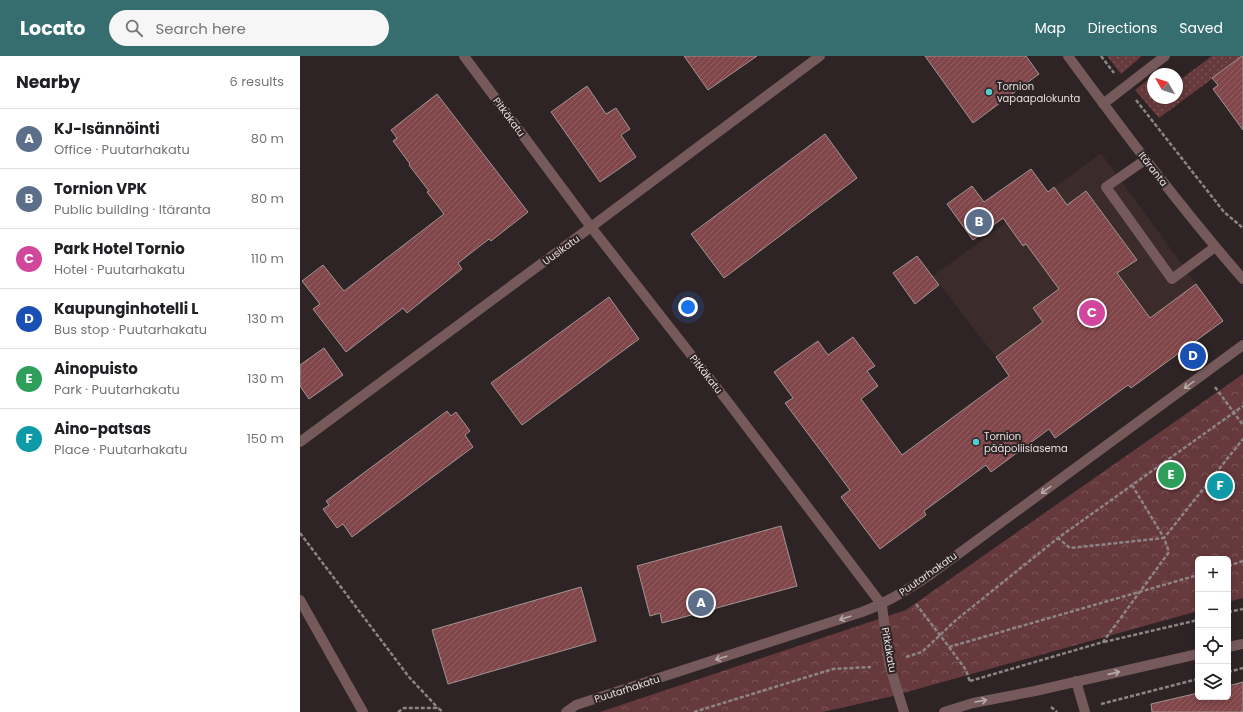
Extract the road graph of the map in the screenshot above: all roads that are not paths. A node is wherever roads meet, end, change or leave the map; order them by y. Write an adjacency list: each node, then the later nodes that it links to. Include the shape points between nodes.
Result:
1 (464, 56): 7 (street, Pitkäkatu)
2 (820, 56): 7 (street, Uusikatu)
3 (1068, 56): 5 (street, Itäranta)
4 (1165, 56): 5 (street)
5 (1103, 104): 6 (street, Itäranta)
6 (1145, 160): 8 (street, Itäranta); 8 (street, via 1106,187 1172,279)
7 (591, 227): 11 (street, Uusikatu); 13 (street, Pitkäkatu, via 733,408)
8 (1215, 247): 9 (street, Itäranta)
9 (1243, 279)
10 (1243, 345): 13 (street, Puutarhakatu, one-way to 13, via 931,574)
11 (300, 442)
12 (300, 600): 19 (street)
13 (882, 605): 20 (street, Puutarhakatu, one-way to 20, via 576,706); 21 (street, Pitkäkatu, via 889,664)
14 (1243, 644): 15 (street)
15 (1231, 646)
16 (1195, 655): 17 (street, one-way to 16)
17 (1076, 681): 18 (street); 22 (street, one-way to 17, via 973,703)
18 (1085, 710)
19 (363, 712)
20 (566, 712)
21 (904, 712)
22 (944, 712)

